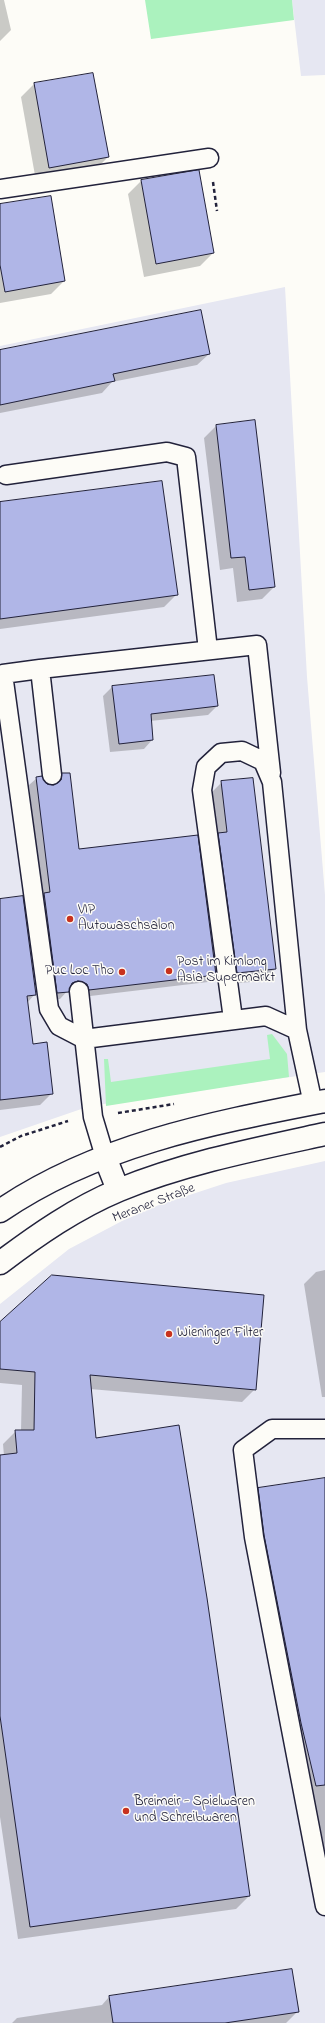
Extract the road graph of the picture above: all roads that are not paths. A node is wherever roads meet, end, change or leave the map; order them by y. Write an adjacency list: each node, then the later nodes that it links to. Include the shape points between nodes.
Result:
1 (209, 158): 2 (lane)
2 (0, 190)
3 (6, 475): 4 (lane, via 167,452 186,457)
4 (208, 650): 5 (lane); 7 (lane, via 257,645)
5 (40, 669): 6 (lane); 11 (lane, via 3,674 49,1009 59,1026)
6 (52, 775)
7 (272, 782): 9 (lane, via 263,760 242,751 221,753 206,767 202,790); 10 (lane)
8 (79, 991): 11 (lane)
9 (233, 1019): 10 (lane, via 266,1016); 11 (lane)
10 (297, 1030): 12 (lane)
11 (84, 1039): 14 (lane, via 93,1117)
12 (319, 1103): 14 (main road, via 202,1127 136,1145)
13 (325, 1134): 15 (main road, Meraner Straße, via 206,1161)
14 (105, 1157): 15 (main road); 16 (main road, via 38,1187)
15 (118, 1190): 17 (main road, Meraner Straße, via 69,1215)
16 (0, 1211)
17 (0, 1263)
18 (325, 1429): 19 (lane, via 272,1428 243,1450 254,1537)
19 (325, 1906)

